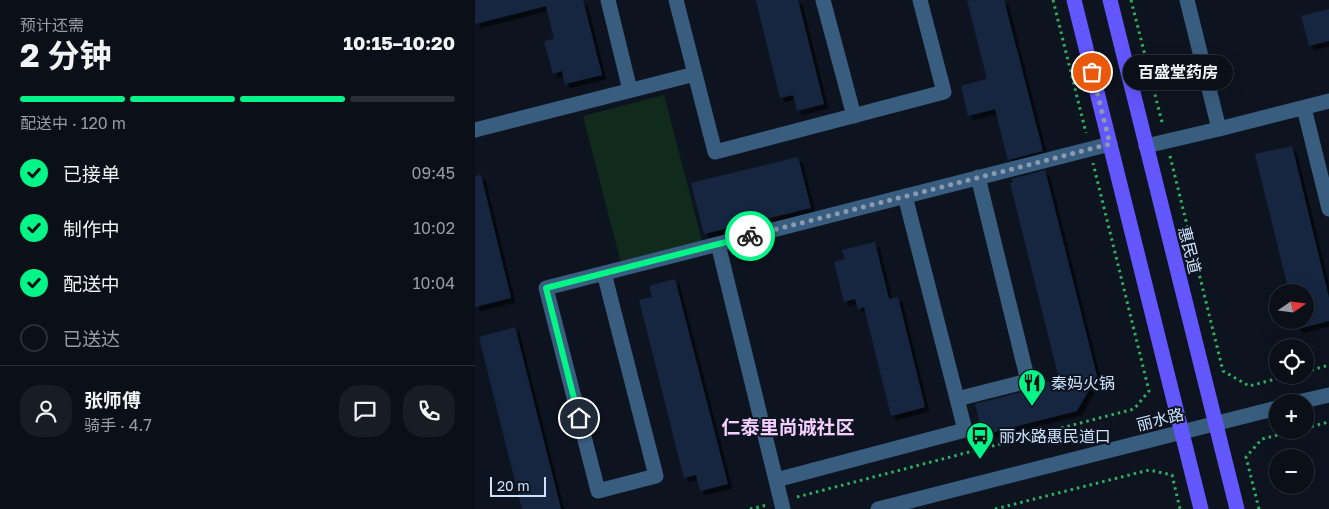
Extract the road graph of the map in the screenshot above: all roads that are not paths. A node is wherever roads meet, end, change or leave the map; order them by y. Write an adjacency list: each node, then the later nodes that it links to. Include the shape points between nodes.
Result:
1 (608, 0): 9 (street)
2 (676, 0): 8 (street)
3 (823, 0): 12 (street)
4 (920, 0): 12 (street, via 945,92)
5 (1074, 0): 15 (main road)
6 (1110, 0): 16 (main road, 惠民道)
7 (1187, 0): 13 (street)
8 (695, 74): 9 (street); 12 (street, via 715,152)
9 (630, 90): 14 (street)
10 (1329, 102): 11 (street)
11 (1304, 108): 13 (street); 19 (street)
12 (854, 116)
13 (1219, 129): 16 (street)
14 (475, 130)
15 (1110, 144): 17 (street); 27 (main road)
16 (1146, 146): 26 (main road, 惠民道)
17 (978, 177): 18 (street); 24 (street, via 1028,381)
18 (905, 196): 20 (street); 24 (street)
19 (1329, 209)
20 (718, 244): 21 (street); 28 (street)
21 (604, 273): 21 (street, via 546,288 598,491 656,476)
22 (1329, 395): 23 (street)
23 (1314, 398)
24 (957, 399): 28 (street, via 965,430)
25 (1269, 410): 26 (street, 丽水路)
26 (1216, 423): 27 (street, 丽水路); 32 (main road, 惠民道)
27 (1182, 432): 30 (street, 丽水路); 31 (main road)
28 (776, 480): 29 (street)
29 (782, 505)
30 (877, 509)
31 (1201, 509)
32 (1237, 509)

